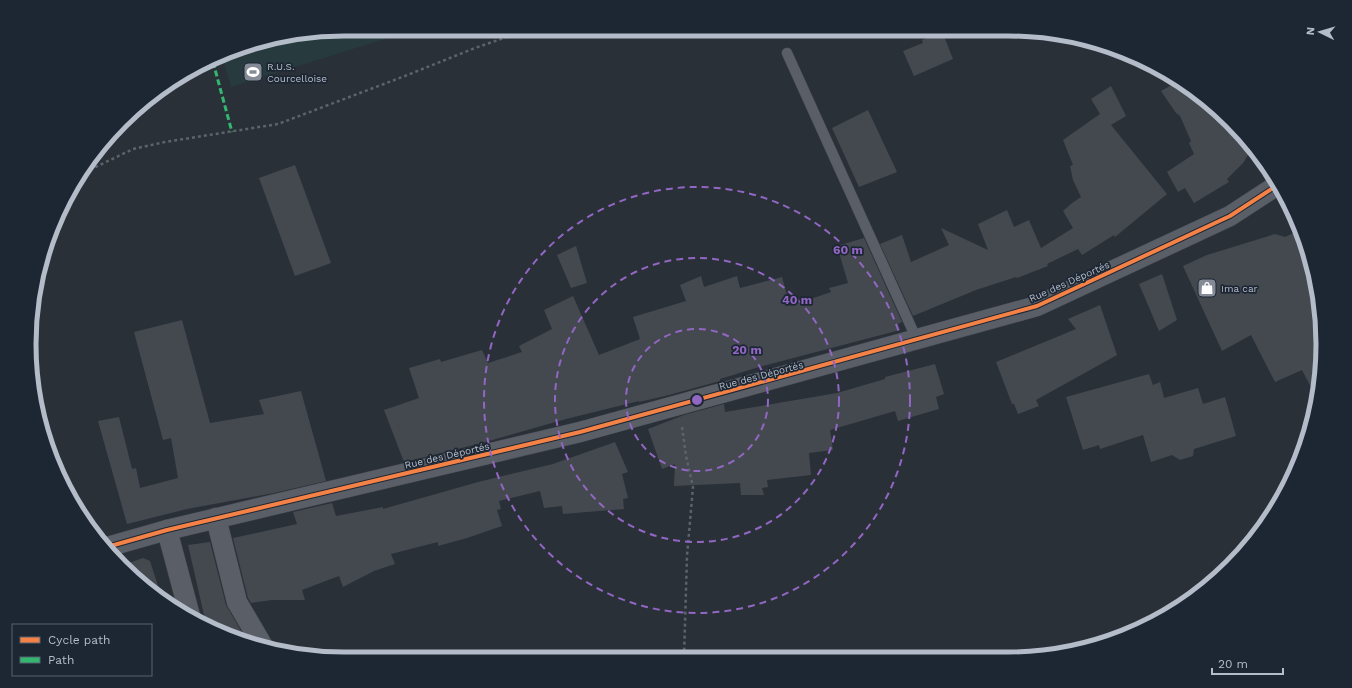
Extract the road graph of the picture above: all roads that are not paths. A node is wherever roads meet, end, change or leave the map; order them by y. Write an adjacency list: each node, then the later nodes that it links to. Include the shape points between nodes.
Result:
1 (787, 53): 3 (lane)
2 (1273, 188): 3 (street, Rue des Déportés, via 1230,216 1037,306)
3 (917, 340): 4 (street, Rue des Déportés, via 580,432)
4 (216, 518): 5 (street, Rue des Déportés); 8 (street, via 237,602)
5 (167, 530): 6 (street, Rue des Déportés); 7 (street)
6 (112, 547)
7 (188, 610)
8 (260, 641)

